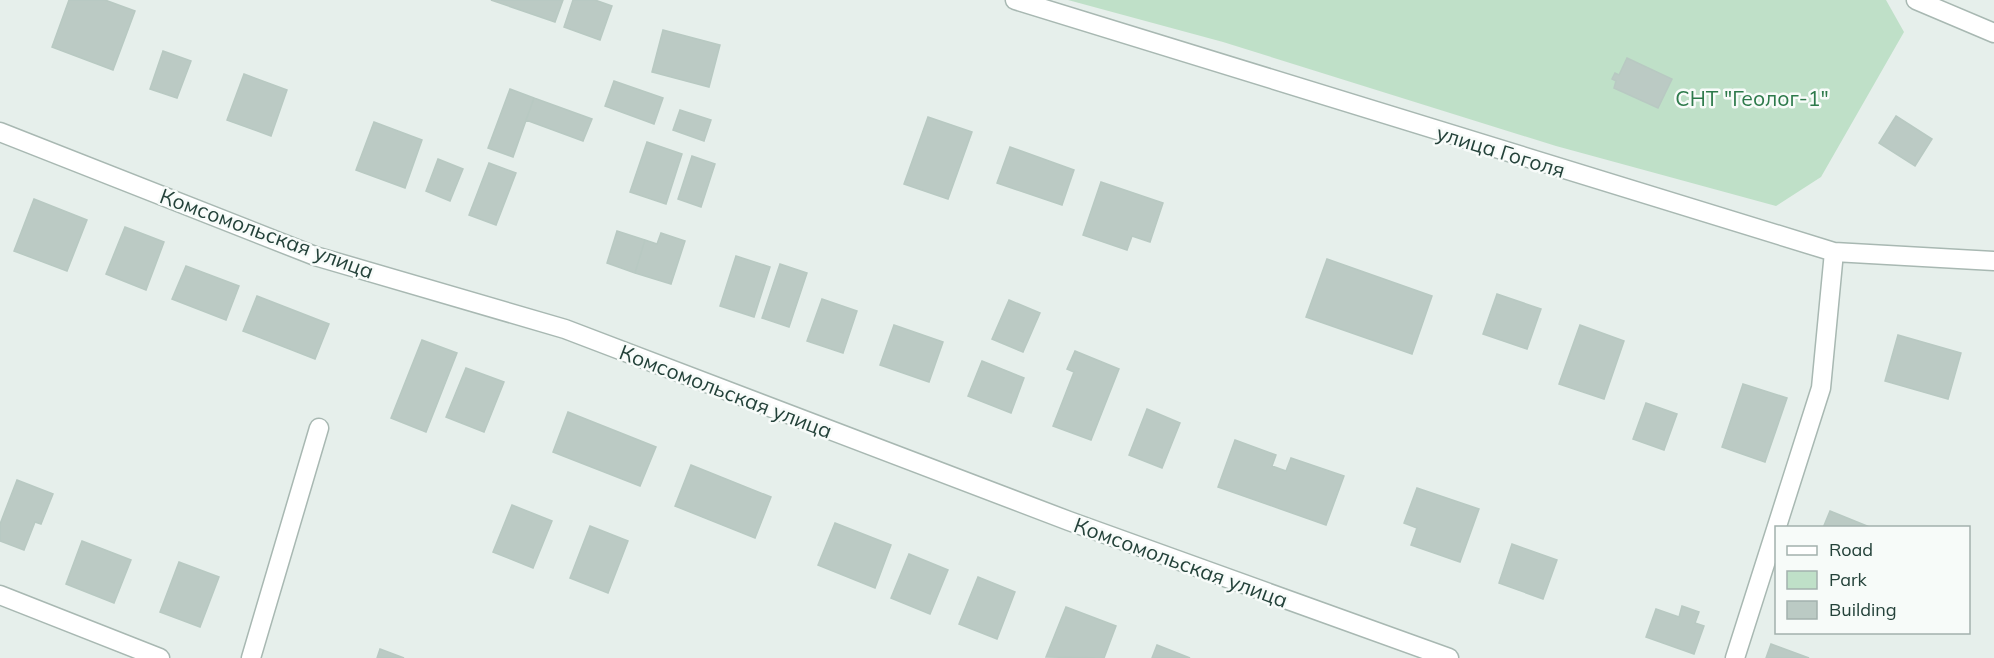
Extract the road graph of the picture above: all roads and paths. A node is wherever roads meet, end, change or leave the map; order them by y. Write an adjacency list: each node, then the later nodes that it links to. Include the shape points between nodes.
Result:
1 (1016, 0): 5 (street, улица Гоголя)
2 (1916, 0): 3 (street)
3 (1994, 33)
4 (0, 132): 13 (street, Комсомольская улица, via 315,256 565,329 1069,521)
5 (1834, 252): 6 (street, улица Гоголя); 8 (street, via 1821,388)
6 (1994, 261)
7 (320, 428): 12 (street)
8 (1777, 526)
9 (1775, 532): 14 (street)
10 (0, 595): 11 (street)
11 (160, 658)
12 (251, 658)
13 (1449, 658)
14 (1735, 658)

